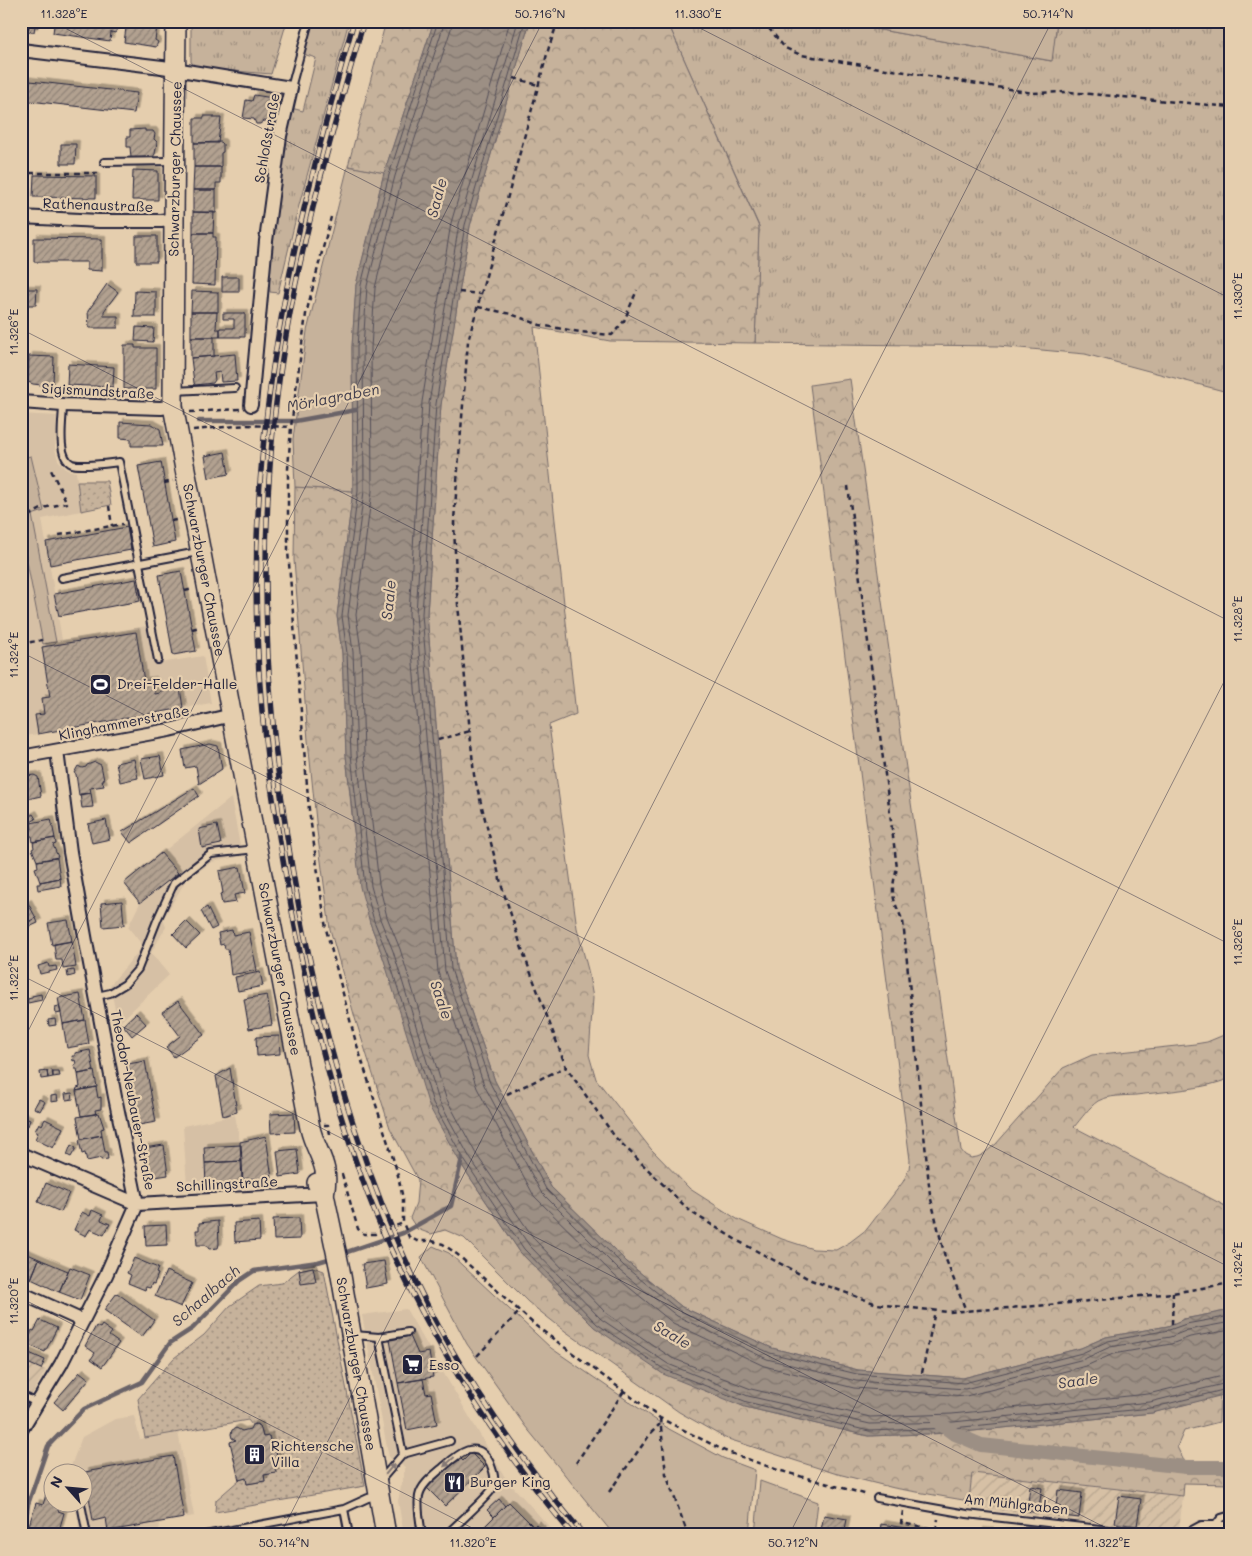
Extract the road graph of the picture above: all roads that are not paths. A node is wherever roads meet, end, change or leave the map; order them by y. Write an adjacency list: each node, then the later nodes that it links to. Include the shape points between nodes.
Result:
1 (176, 21): 4 (main road, Schwarzburger Chaussee)
2 (309, 21): 5 (lane)
3 (21, 50): 4 (street, Schloßstraße)
4 (176, 70): 5 (street, Schloßstraße); 6 (main road, Schwarzburger Chaussee)
5 (291, 88): 14 (street, Schloßstraße, via 280,136 266,241)
6 (174, 161): 7 (lane); 9 (main road, Schwarzburger Chaussee)
7 (104, 162)
8 (21, 217): 9 (street, Rathenaustraße)
9 (174, 220): 12 (main road, Schwarzburger Chaussee)
10 (235, 388): 12 (lane)
11 (21, 402): 13 (street, Sigismundstraße)
12 (179, 403): 13 (street, Sigismundstraße, via 160,408); 15 (main road, Schwarzburger Chaussee)
13 (63, 405): 16 (lane, via 62,452 66,460 74,465 120,462)
14 (251, 405)
15 (201, 552): 16 (lane); 19 (main road, Schwarzburger Chaussee)
16 (139, 563): 17 (lane); 18 (lane)
17 (62, 578)
18 (158, 660)
19 (232, 715): 20 (street, Klinghammerstraße); 22 (main road, Schwarzburger Chaussee)
20 (57, 751): 21 (street, Klinghammerstraße); 23 (street, Theodor-Neubauer-Straße, via 70,852)
21 (21, 758)
22 (258, 849): 23 (lane, via 211,854 174,884 138,969 125,984); 25 (main road, Schwarzburger Chaussee, via 312,1135 311,1157 315,1178)
23 (97, 996): 26 (street, Theodor-Neubauer-Straße)
24 (21, 1154): 26 (street, Schillingstraße)
25 (324, 1194): 26 (street, Schillingstraße); 30 (main road, Schwarzburger Chaussee)
26 (138, 1204): 28 (street, Theodor-Neubauer-Straße)
27 (21, 1294): 28 (street)
28 (83, 1321): 33 (street, Theodor-Neubauer-Straße)
29 (408, 1332): 31 (lane)
30 (352, 1335): 31 (lane); 37 (main road, Schwarzburger Chaussee)
31 (379, 1337): 36 (lane)
32 (21, 1395): 33 (lane)
33 (38, 1403): 34 (street, Theodor-Neubauer-Straße)
34 (21, 1430)
35 (450, 1441): 36 (lane)
36 (403, 1454): 37 (lane, one-way to 36)
37 (378, 1490): 39 (lane); 47 (main road, Schwarzburger Chaussee)
38 (877, 1498): 50 (lane, Am Mühlgraben, via 967,1514)
39 (344, 1509): 45 (lane); 46 (lane)
40 (83, 1514): 44 (lane)
41 (1231, 1515): 42 (lane, via 1221,1518)
42 (1214, 1527): 43 (street); 51 (street, via 1202,1528)
43 (1231, 1528)
44 (86, 1535)
45 (205, 1535)
46 (349, 1535)
47 (386, 1535)
48 (421, 1535): 49 (lane, one-way to 48, via 492,1491 495,1475 481,1452 462,1452 419,1494)
49 (446, 1535)
50 (1153, 1535)
51 (1189, 1535)

